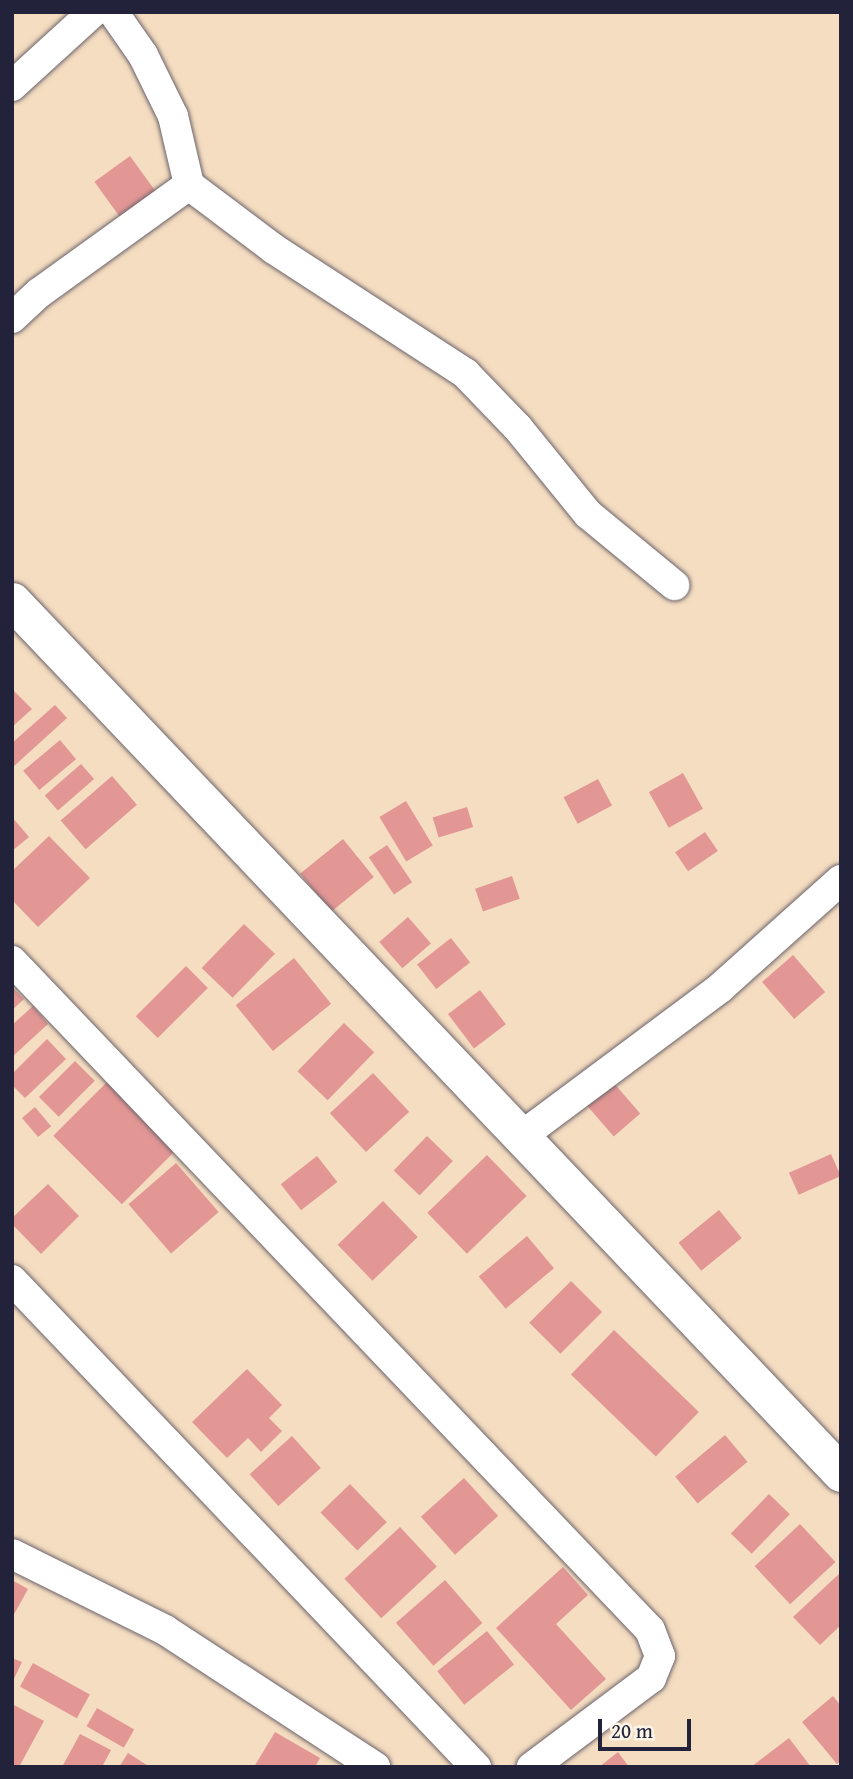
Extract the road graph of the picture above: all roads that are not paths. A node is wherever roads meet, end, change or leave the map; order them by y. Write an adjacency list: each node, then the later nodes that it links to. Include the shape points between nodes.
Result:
1 (93, 12): 3 (street)
2 (113, 12): 4 (street, via 142,55 173,116)
3 (12, 86)
4 (189, 185): 5 (street, via 38,293); 6 (street, via 285,257 465,373 518,428 588,514)
5 (12, 318)
6 (674, 585)
7 (14, 607): 10 (street)
8 (841, 880): 10 (street, via 720,988)
9 (12, 961): 16 (street, via 650,1630 660,1656 651,1678)
10 (523, 1135): 12 (street)
11 (12, 1280): 15 (street)
12 (841, 1473)
13 (12, 1554): 14 (street, via 165,1630)
14 (375, 1767)
15 (476, 1767)
16 (532, 1767)

